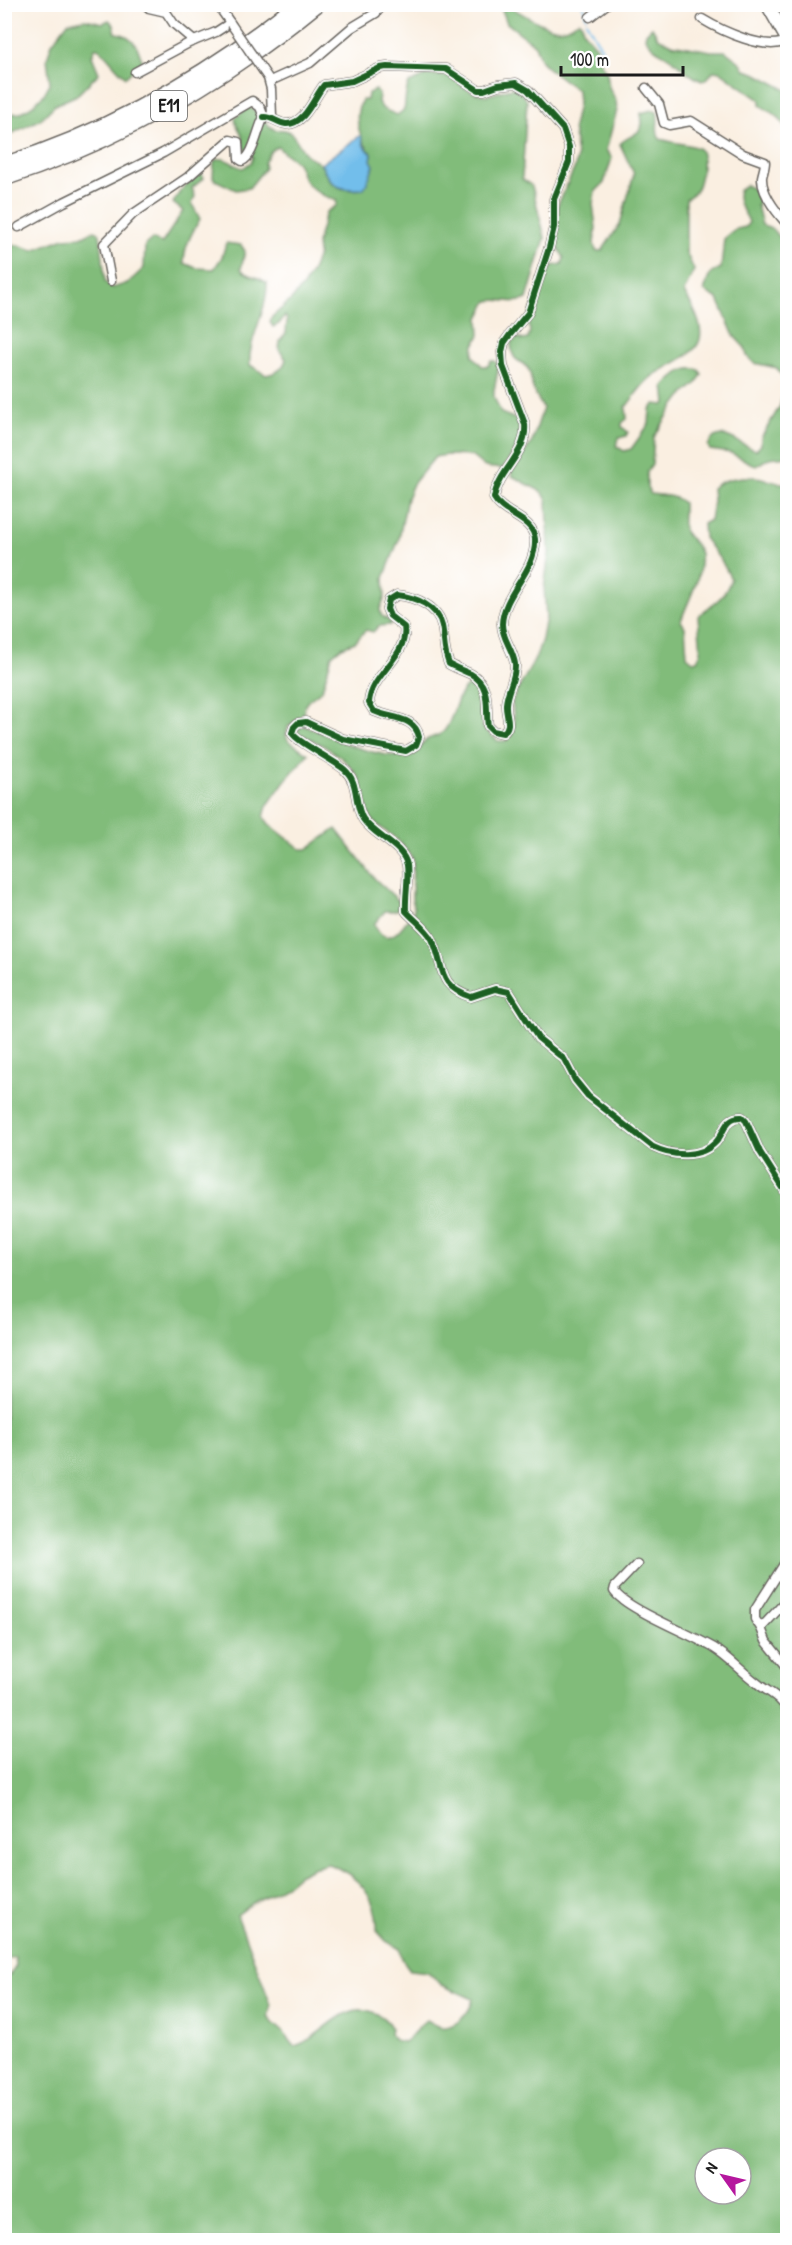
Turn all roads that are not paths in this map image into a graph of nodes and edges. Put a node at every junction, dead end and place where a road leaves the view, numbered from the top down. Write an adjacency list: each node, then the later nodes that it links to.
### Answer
1 (145, 4): 12 (street)
2 (217, 4): 10 (street)
3 (297, 4): 17 (highway, E11)
4 (317, 4): 18 (highway, E11)
5 (383, 4): 14 (street)
6 (607, 4): 8 (street)
7 (767, 4): 11 (main road)
8 (590, 17)
9 (702, 19): 11 (street)
10 (230, 24): 12 (street); 14 (street, bridge)
11 (787, 41)
12 (194, 42): 13 (street)
13 (135, 72)
14 (269, 79): 16 (street)
15 (646, 88): 19 (street)
16 (268, 117): 20 (street); 21 (street); 24 (street)
17 (4, 165)
18 (4, 178)
19 (788, 225)
20 (19, 227)
21 (111, 281)
22 (4, 1034): 23 (street)
23 (4, 1044)
24 (788, 1196)
25 (788, 1558): 28 (street)
26 (637, 1564): 30 (street)
27 (788, 1599): 28 (street)
28 (761, 1628): 29 (street)
29 (788, 1668)
30 (788, 1711)

